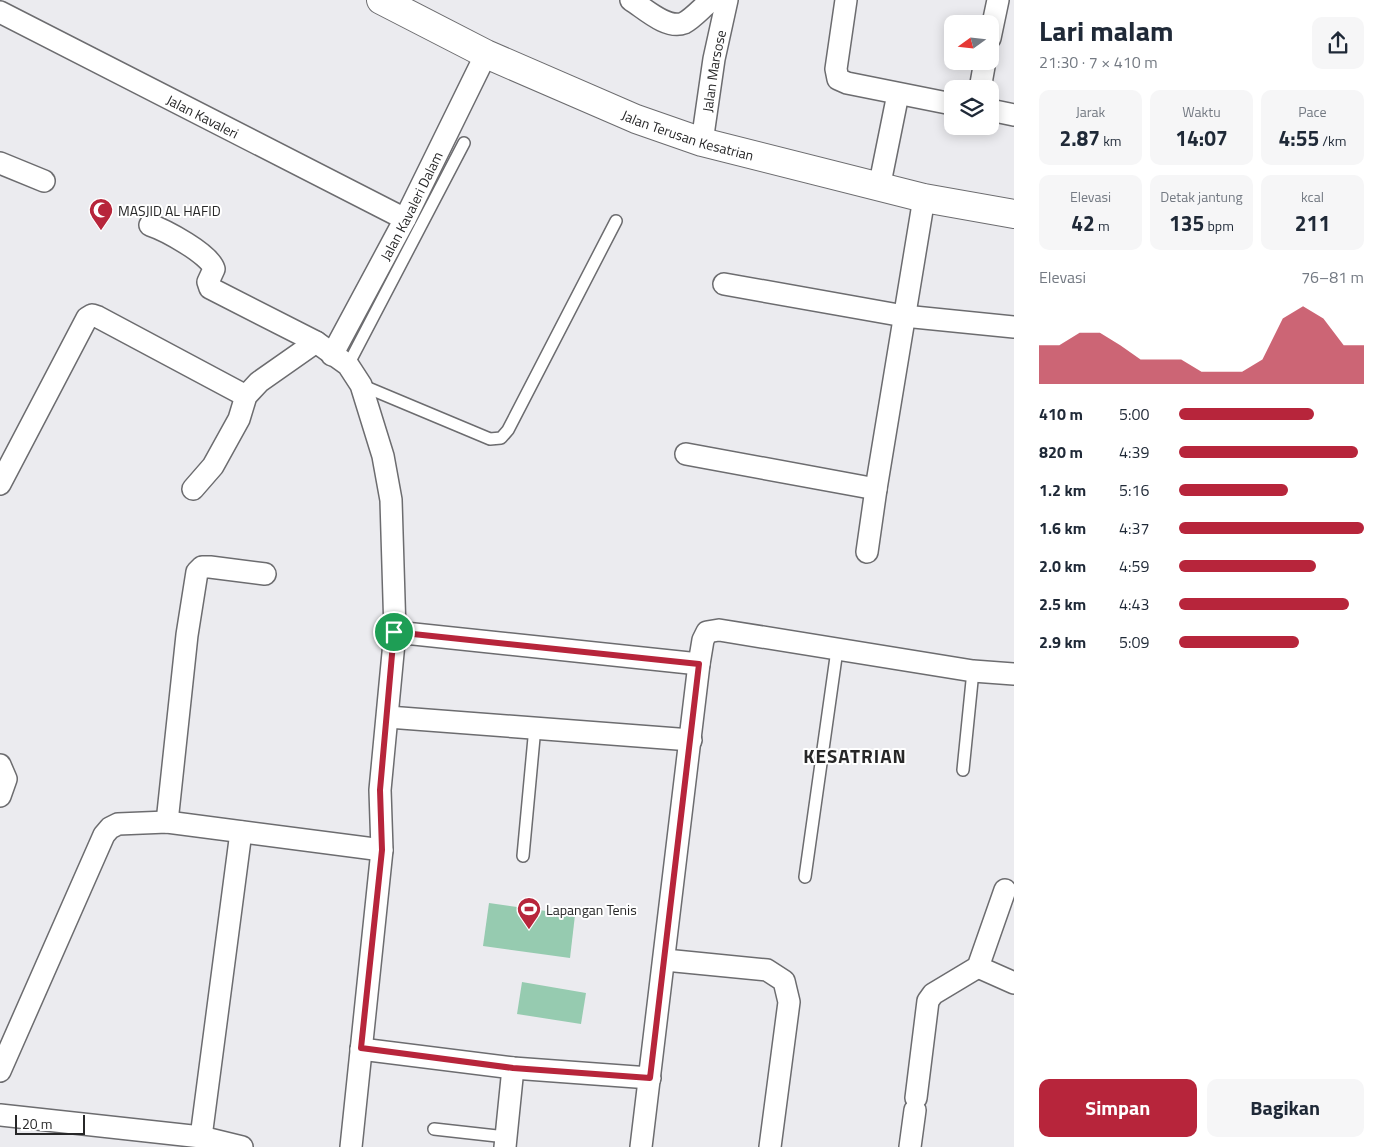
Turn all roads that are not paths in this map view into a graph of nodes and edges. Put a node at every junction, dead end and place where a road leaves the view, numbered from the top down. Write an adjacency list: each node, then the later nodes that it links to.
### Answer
1 (381, 0): 8 (street, Jalan Terusan Kesatrian)
2 (631, 0): 5 (street)
3 (846, 0): 9 (street)
4 (998, 0): 7 (street)
5 (714, 1): 13 (street, Jalan Marsose)
6 (0, 12): 20 (street, Jalan Kavaleri)
7 (995, 15)
8 (486, 54): 13 (street, Jalan Terusan Kesatrian); 20 (street, Jalan Kavaleri Dalam)
9 (898, 94): 10 (street); 17 (street)
10 (944, 103)
11 (999, 112): 12 (street)
12 (1014, 115)
13 (702, 142): 17 (street, Jalan Terusan Kesatrian)
14 (464, 143): 26 (lane)
15 (0, 163): 16 (street)
16 (44, 181)
17 (879, 188): 18 (street, Jalan Terusan Kesatrian)
18 (924, 198): 19 (street, Jalan Terusan Kesatrian); 24 (street)
19 (1014, 214)
20 (404, 219): 26 (street, Jalan Kavaleri Dalam)
21 (616, 220): 27 (lane)
22 (150, 225): 26 (street)
23 (724, 284): 24 (street)
24 (904, 316): 25 (street); 32 (street)
25 (1014, 328)
26 (332, 354): 27 (street); 28 (street)
27 (362, 385): 35 (street)
28 (246, 396): 30 (street); 31 (street)
29 (686, 454): 32 (street)
30 (0, 484)
31 (193, 489)
32 (876, 489): 33 (street)
33 (867, 552)
34 (265, 574): 46 (street)
35 (394, 632): 37 (street); 40 (street)
36 (837, 650): 37 (street); 38 (street); 50 (lane)
37 (699, 664): 42 (street)
38 (973, 672): 39 (street); 44 (lane)
39 (1014, 674)
40 (388, 717): 41 (street); 48 (street)
41 (535, 727): 42 (street); 49 (lane)
42 (691, 740): 52 (street)
43 (0, 765): 45 (street)
44 (962, 770)
45 (0, 796)
46 (167, 822): 47 (street); 57 (street)
47 (240, 832): 48 (street); 61 (street)
48 (382, 850): 55 (street)
49 (523, 856)
50 (805, 877)
51 (1005, 890): 53 (street)
52 (665, 960): 58 (street); 66 (street)
53 (978, 966): 54 (street); 67 (street)
54 (1014, 983)
55 (361, 1048): 56 (street); 64 (street)
56 (513, 1068): 58 (street); 62 (street)
57 (0, 1070)
58 (650, 1078): 65 (street)
59 (0, 1115): 61 (street)
60 (434, 1129): 62 (lane)
61 (201, 1137): 63 (street)
62 (506, 1142)
63 (242, 1147)
64 (351, 1147)
65 (641, 1147)
66 (770, 1147)
67 (910, 1147)

